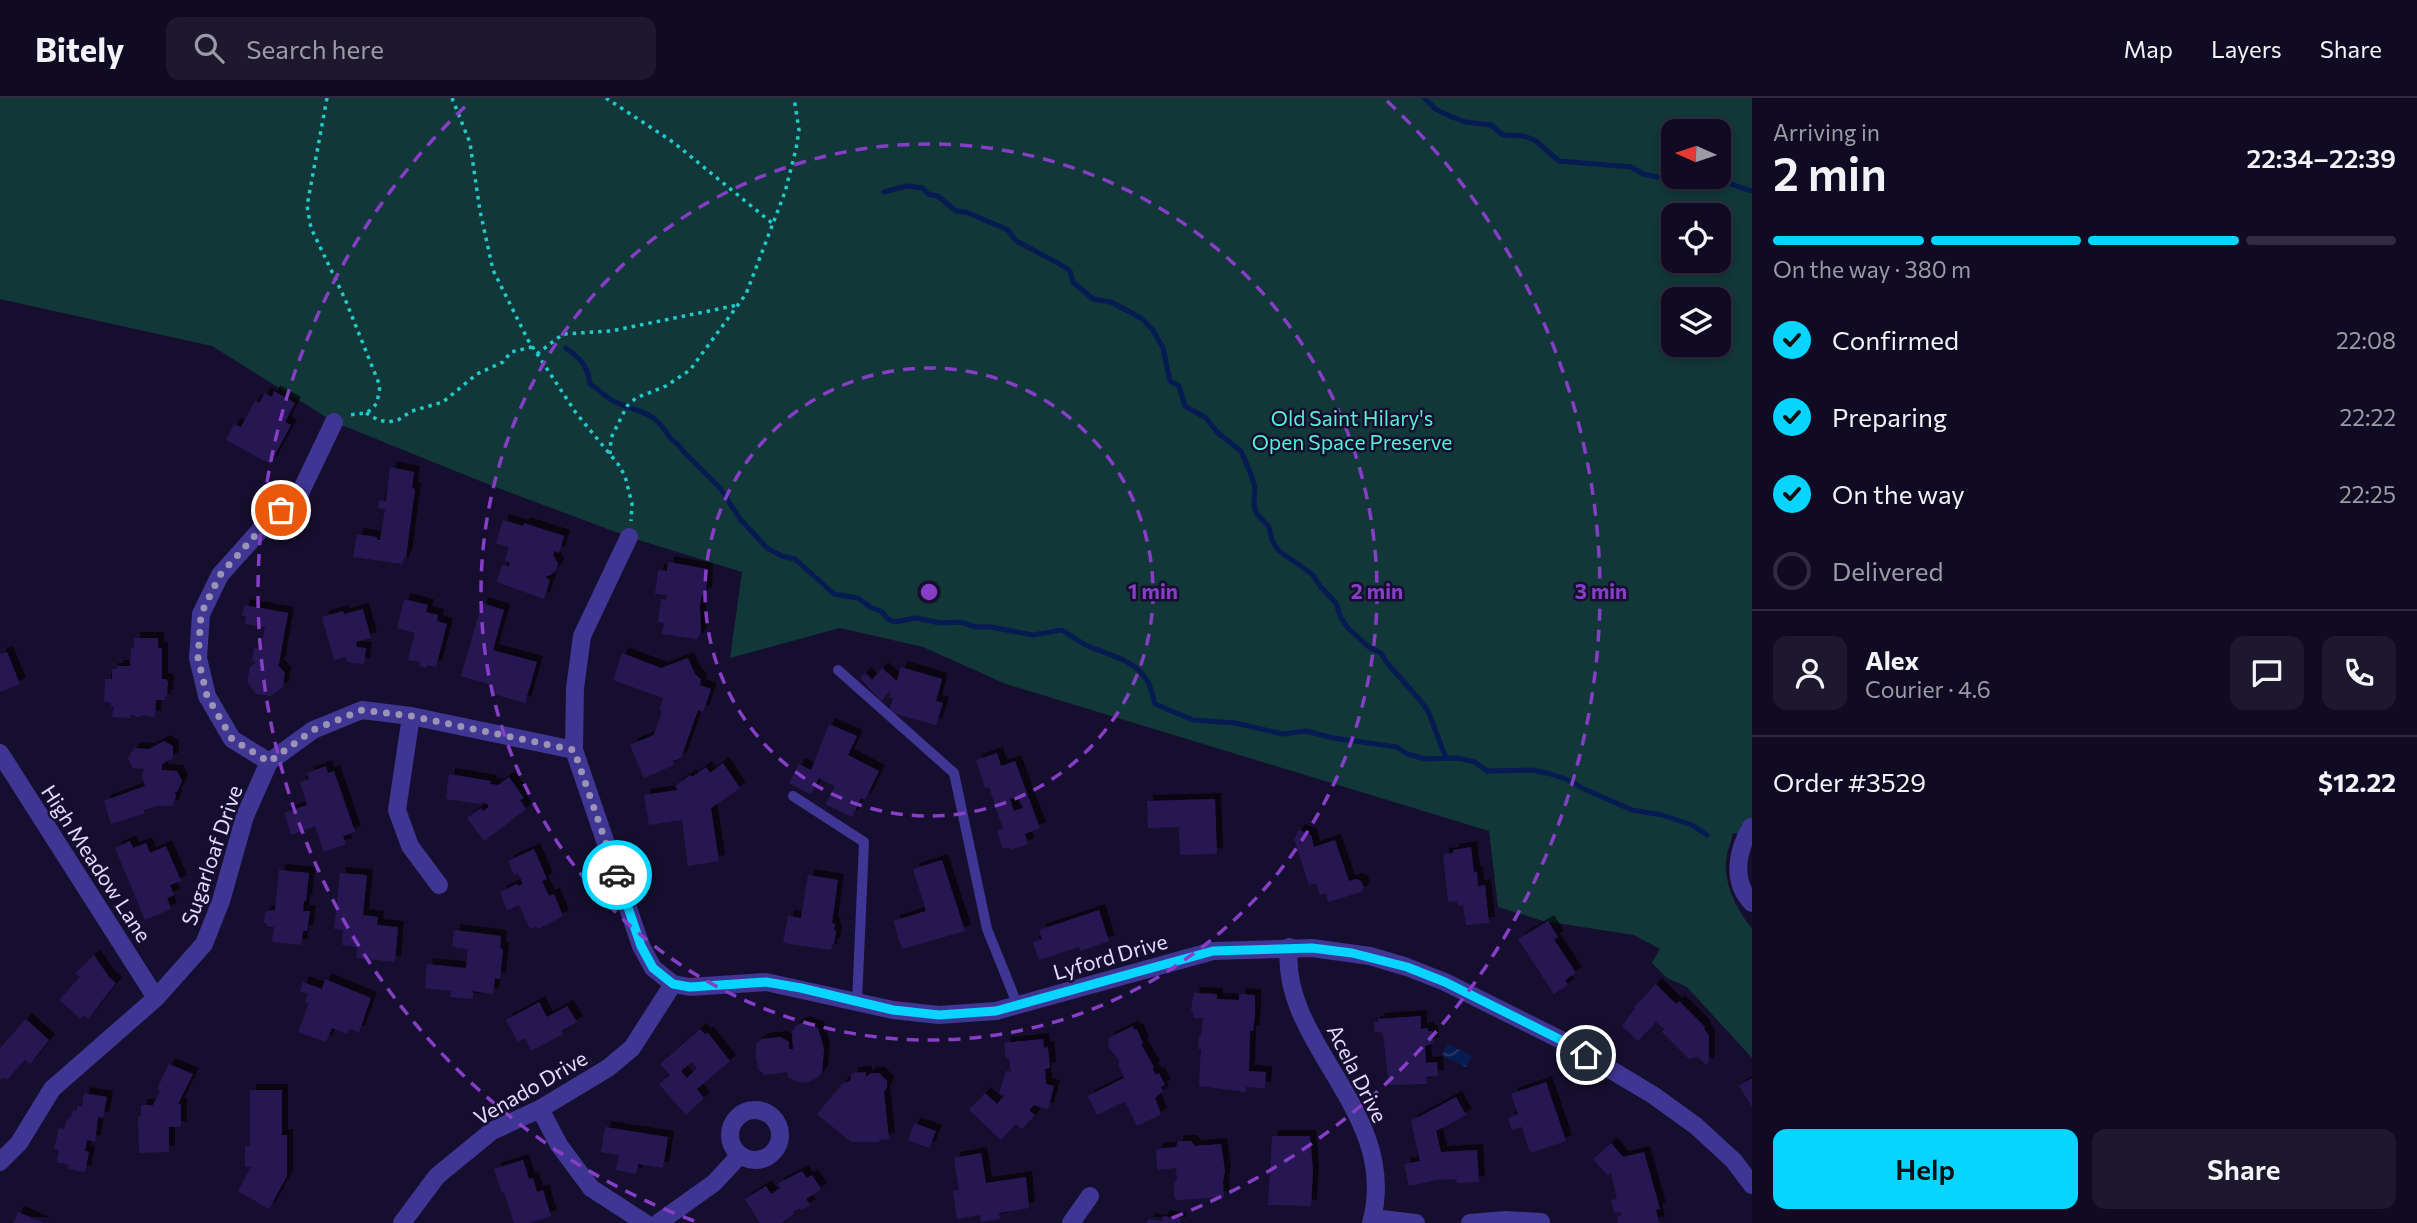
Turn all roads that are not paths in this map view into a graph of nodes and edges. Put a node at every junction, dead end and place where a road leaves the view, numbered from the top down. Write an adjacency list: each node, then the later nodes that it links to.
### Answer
1 (334, 422): 7 (street)
2 (629, 537): 5 (street)
3 (838, 670): 16 (lane)
4 (411, 716): 5 (street); 7 (street); 10 (street)
5 (574, 750): 13 (street)
6 (0, 753): 14 (street, High Meadow Lane)
7 (269, 762): 14 (street, Sugarloaf Drive)
8 (793, 796): 15 (lane)
9 (1751, 827): 11 (street)
10 (439, 885)
11 (1752, 903)
12 (1289, 947): 16 (street, Lyford Drive); 20 (street, Lyford Drive); 22 (street, Acela Drive)
13 (673, 984): 15 (street, Lyford Drive); 17 (street, Venado Drive)
14 (156, 998): 19 (street, Sugarloaf Drive)
15 (857, 1002): 16 (street, Lyford Drive)
16 (1018, 1006)
17 (540, 1109): 23 (street, Venado Drive); 24 (street)
18 (740, 1155): 25 (street)
19 (0, 1162)
20 (1752, 1185)
21 (1090, 1196): 26 (street)
22 (1372, 1220): 27 (street)
23 (402, 1223)
24 (645, 1223)
25 (658, 1223)
26 (1071, 1223)
27 (1416, 1223)
28 (1469, 1223): 29 (street)
29 (1541, 1223)

